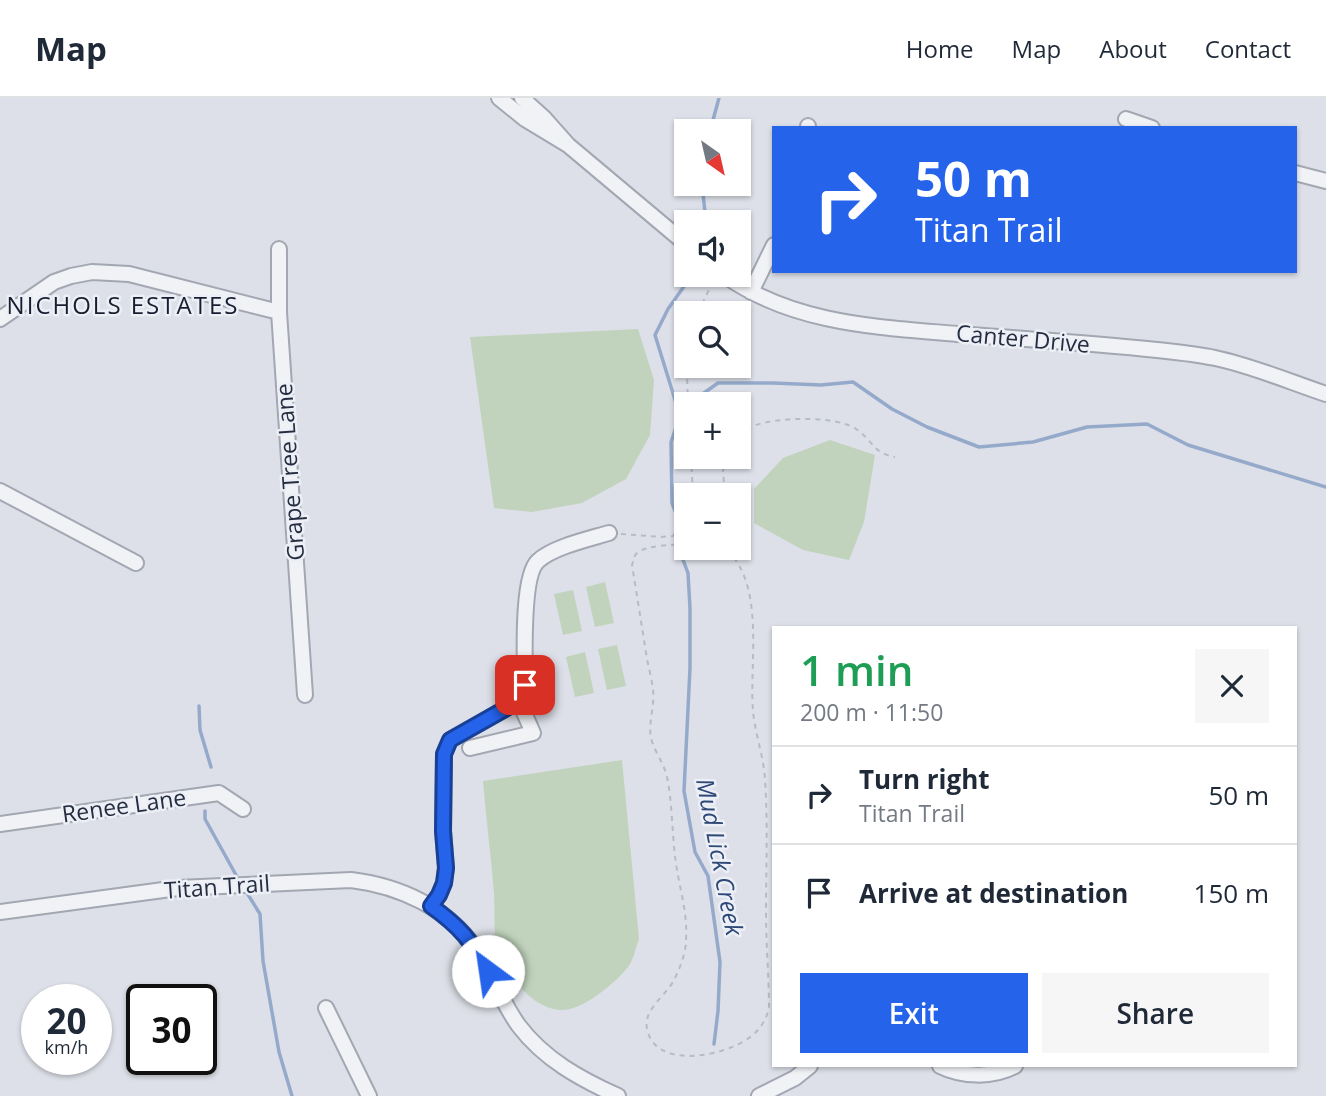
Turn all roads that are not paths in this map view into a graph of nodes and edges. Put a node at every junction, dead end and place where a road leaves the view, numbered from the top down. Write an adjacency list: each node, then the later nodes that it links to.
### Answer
1 (499, 98): 5 (street)
2 (522, 98): 5 (street)
3 (1126, 119): 4 (street)
4 (1147, 126)
5 (568, 145): 8 (street)
6 (1297, 174): 7 (street)
7 (1326, 181)
8 (674, 234)
9 (279, 249): 13 (street, Grape Tree Lane)
10 (772, 249): 12 (street)
11 (738, 287): 12 (street, Canter Drive)
12 (751, 292): 15 (street, Canter Drive)
13 (279, 312): 14 (street); 19 (street, Grape Tree Lane)
14 (0, 319)
15 (1326, 394)
16 (0, 491): 18 (street)
17 (609, 533): 20 (street)
18 (136, 563)
19 (304, 695)
20 (519, 701): 21 (street); 24 (street)
21 (470, 748)
22 (243, 810): 23 (street, Renee Lane)
23 (0, 824)
24 (431, 906): 25 (street, Titan Trail); 31 (street, Titan Trail)
25 (0, 912)
26 (326, 1008): 30 (street)
27 (809, 1067): 32 (street)
28 (943, 1067): 29 (street)
29 (1012, 1067)
30 (369, 1096)
31 (618, 1096)
32 (759, 1096)

